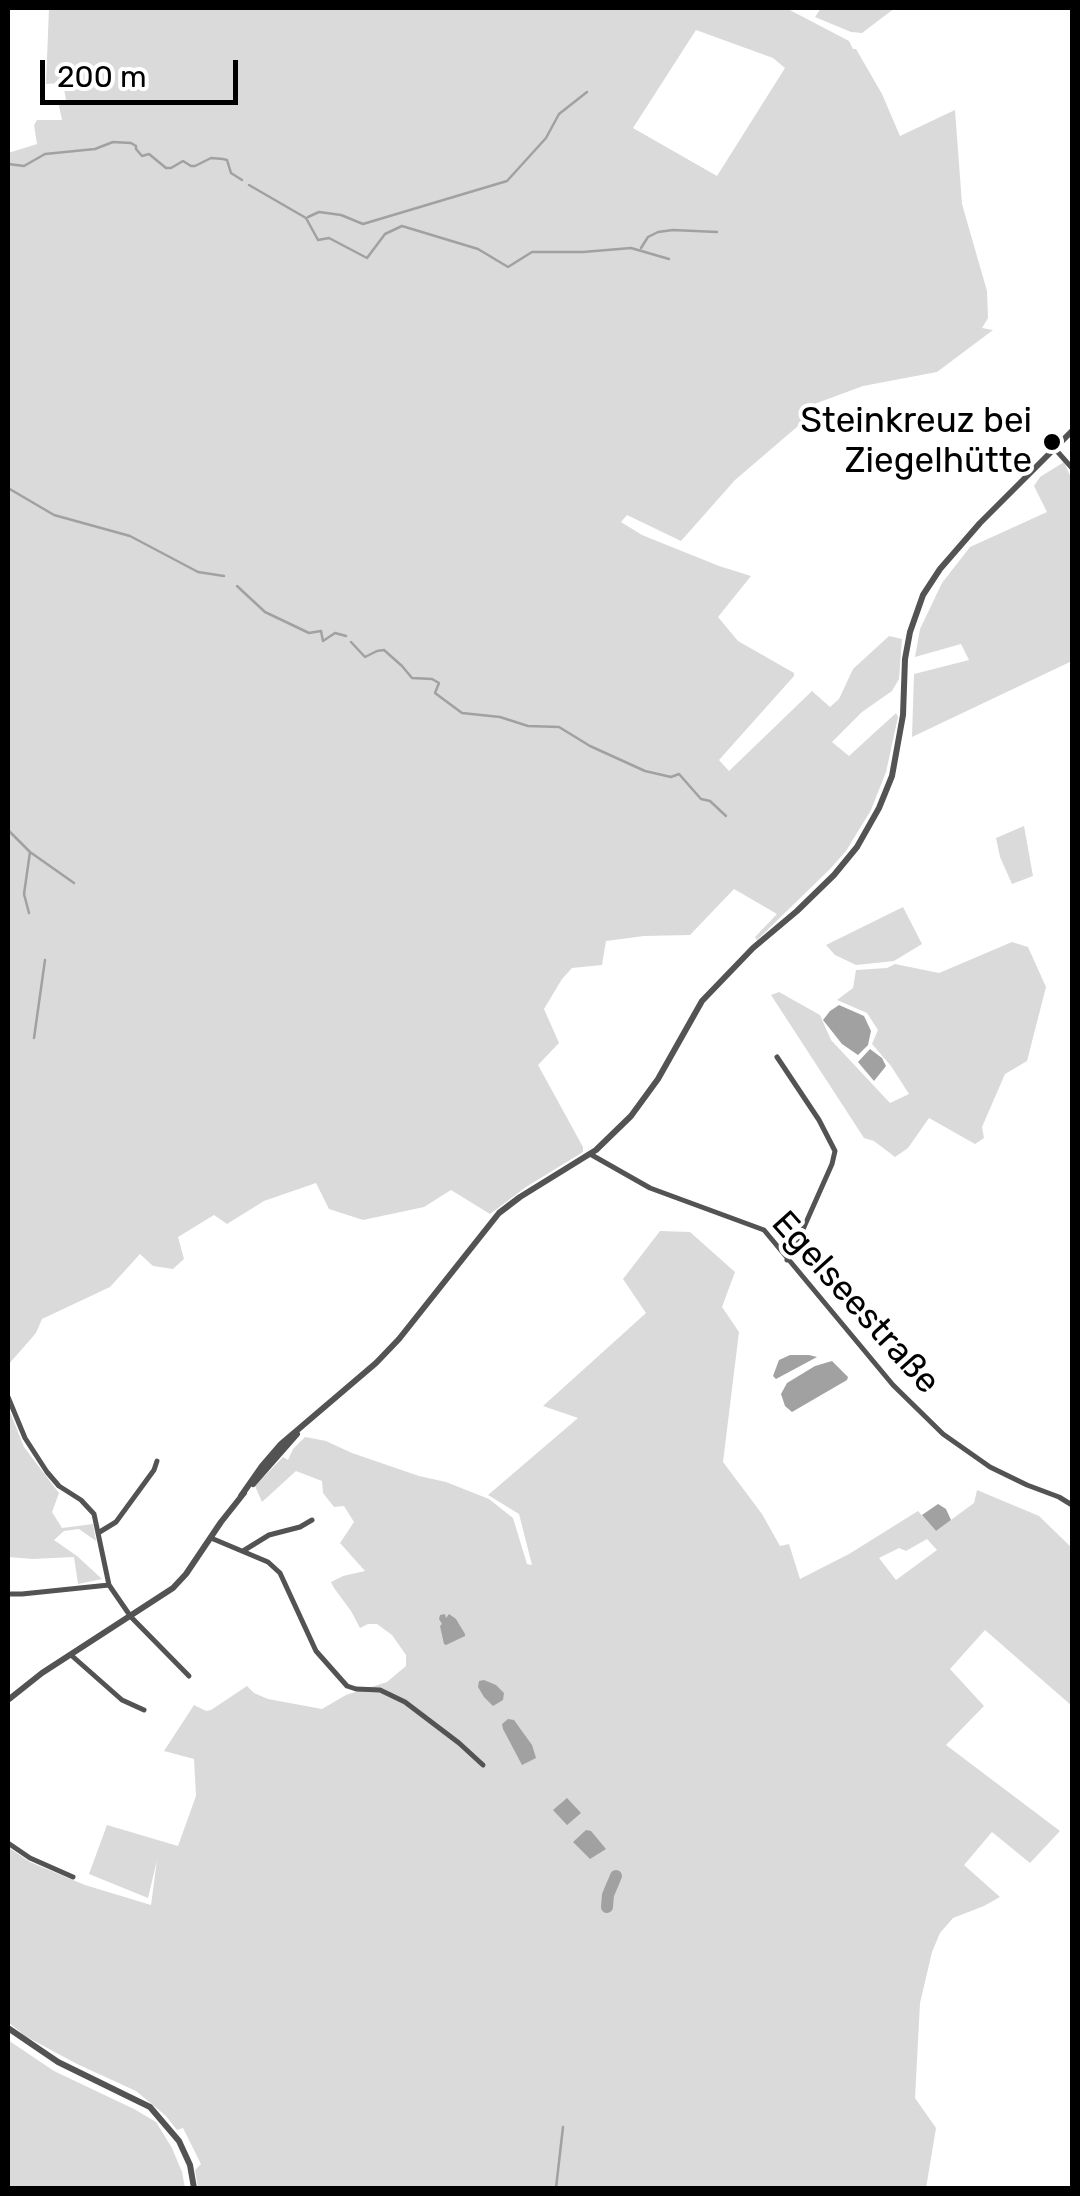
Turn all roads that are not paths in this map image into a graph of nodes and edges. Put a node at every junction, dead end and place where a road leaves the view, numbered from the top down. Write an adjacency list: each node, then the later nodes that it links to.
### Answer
1 (1072, 431): 2 (street)
2 (1056, 450): 3 (street); 5 (street)
3 (1072, 468)
4 (777, 1057): 6 (street)
5 (590, 1154): 6 (street, Egelseestraße); 8 (street)
6 (787, 1260): 11 (street, Egelseestraße)
7 (8, 1397): 13 (street)
8 (304, 1424): 10 (street); 10 (street)
9 (157, 1462): 13 (street)
10 (241, 1496): 14 (street)
11 (1072, 1505)
12 (312, 1520): 15 (street)
13 (98, 1534): 16 (street)
14 (211, 1538): 15 (street); 18 (street)
15 (243, 1551): 23 (street)
16 (109, 1585): 17 (street); 18 (street)
17 (8, 1594)
18 (131, 1617): 19 (street); 20 (street)
19 (71, 1655): 21 (street); 22 (street)
20 (189, 1676)
21 (8, 1700)
22 (144, 1710)
23 (483, 1765)
24 (8, 1843): 25 (street)
25 (73, 1877)
26 (8, 2028): 27 (street)
27 (194, 2188)

